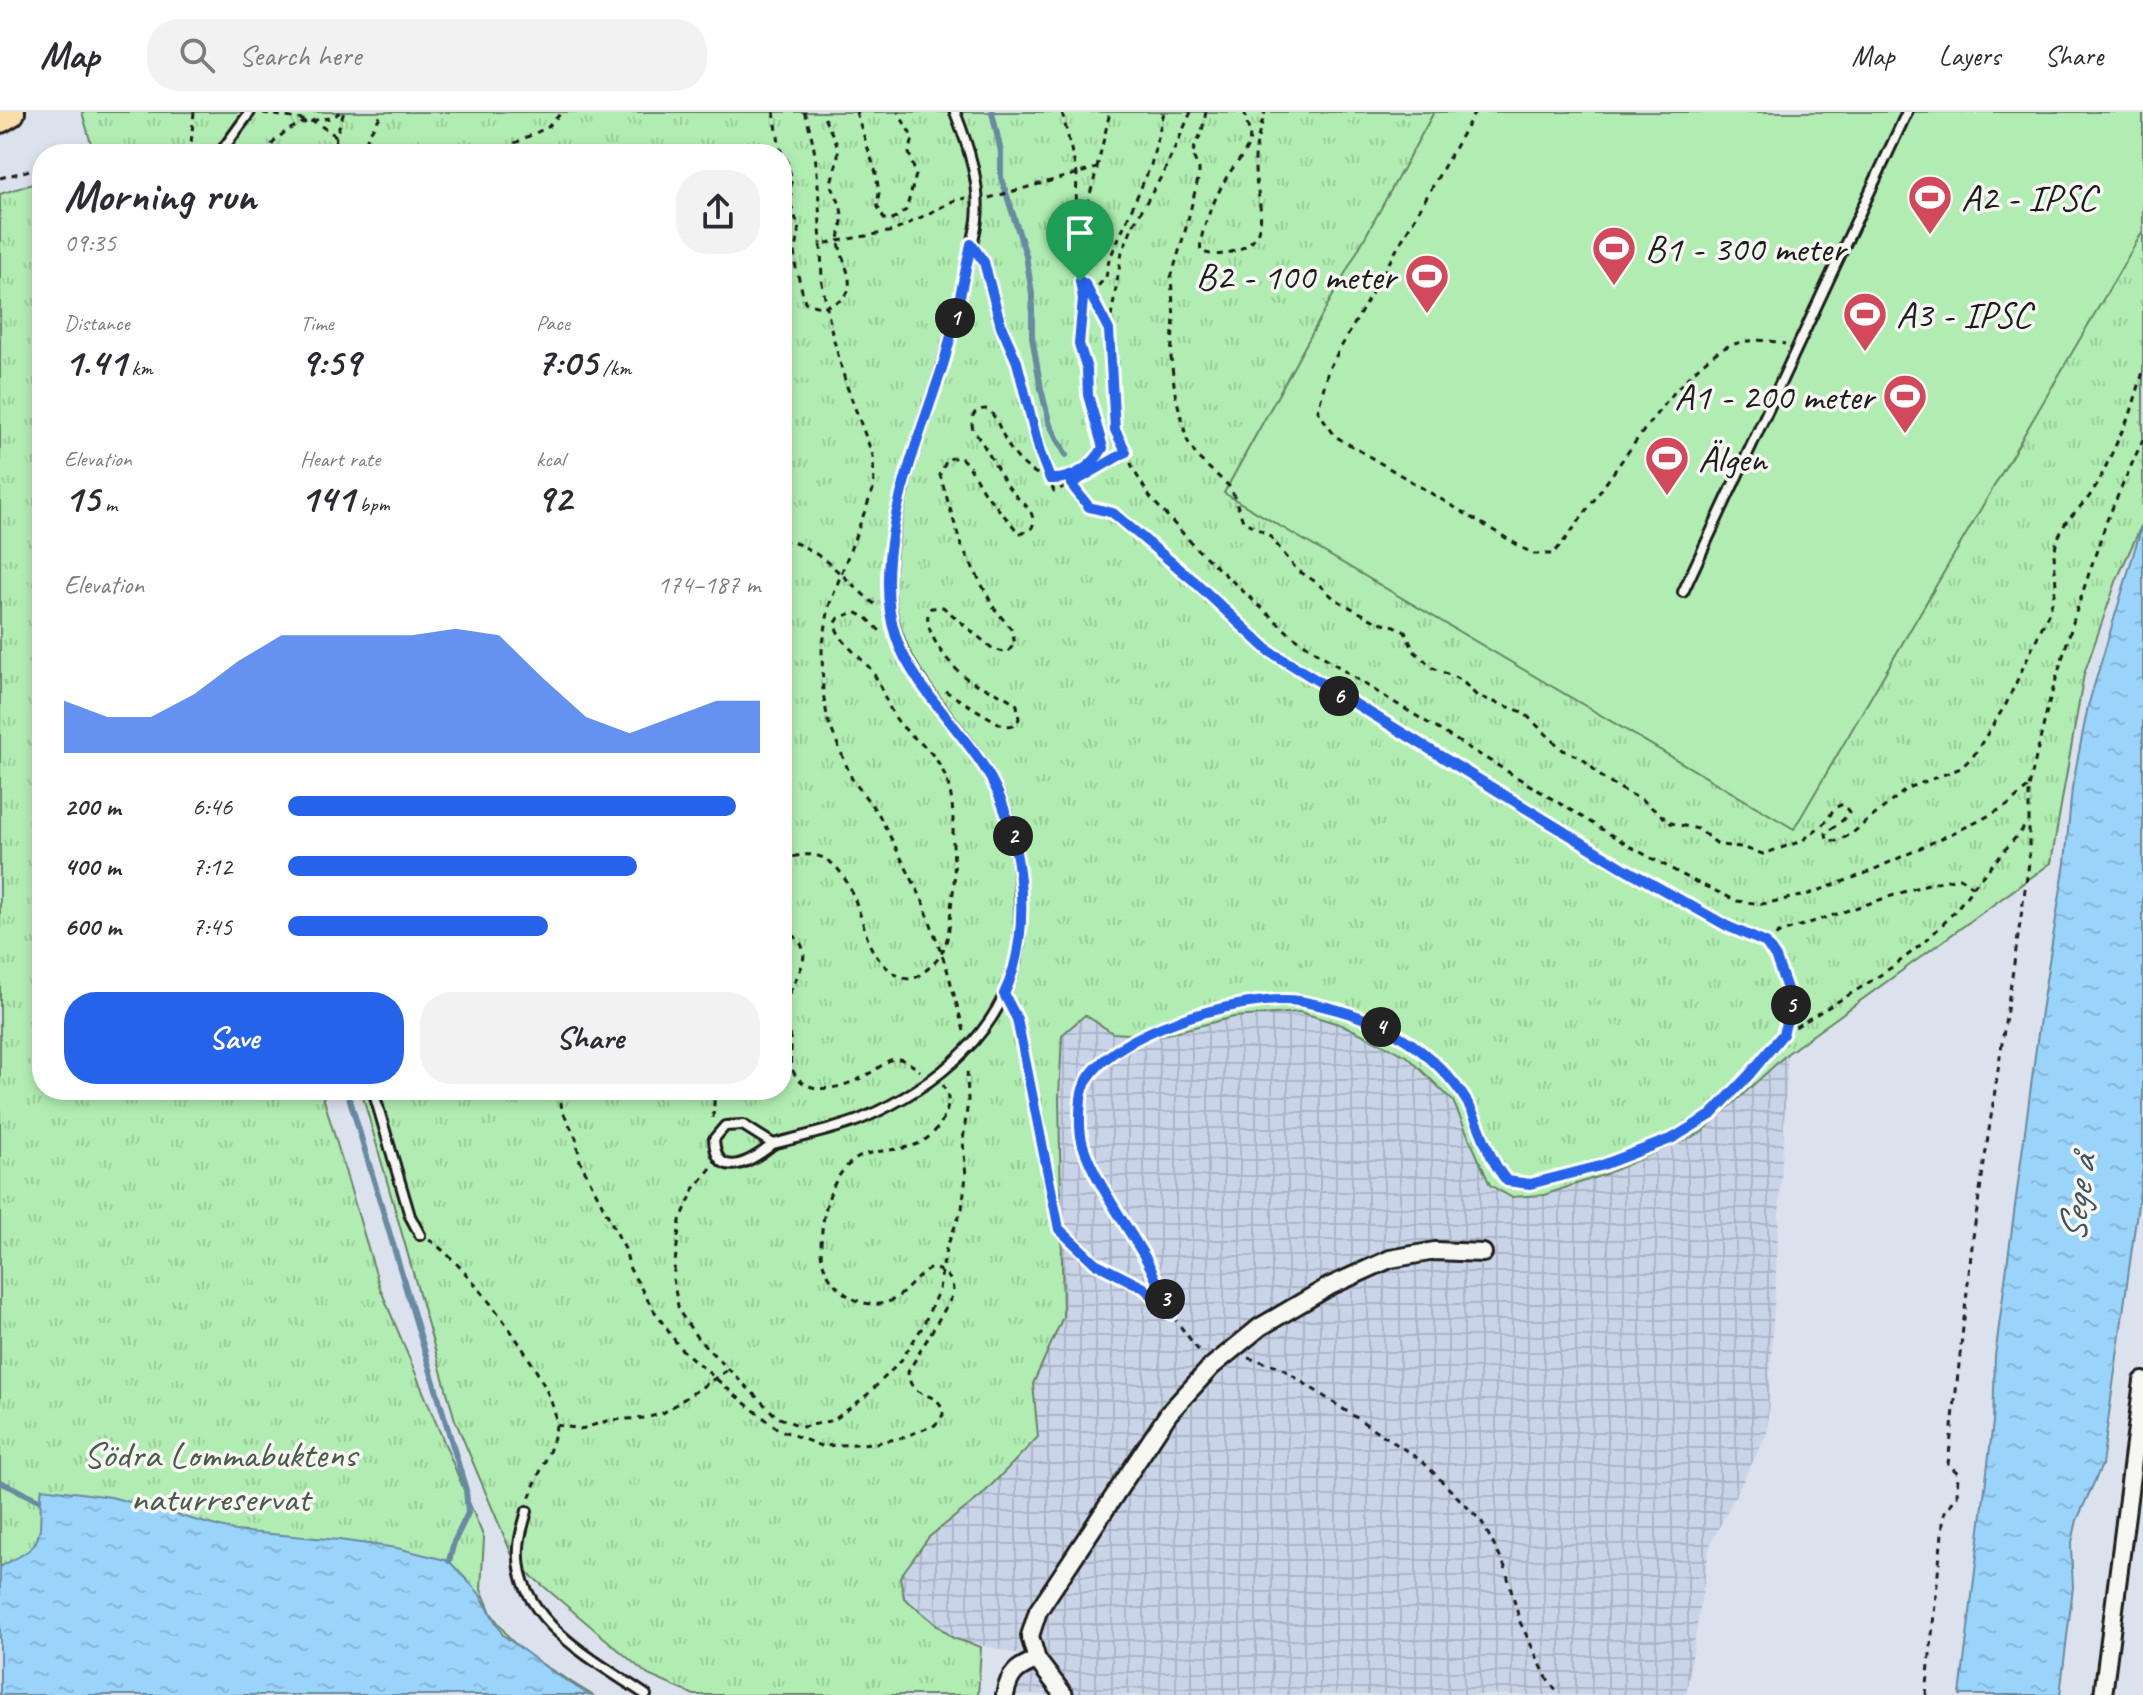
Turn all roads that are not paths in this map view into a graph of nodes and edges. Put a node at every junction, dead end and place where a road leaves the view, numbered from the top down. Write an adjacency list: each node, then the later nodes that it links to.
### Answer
1 (10, 112): 5 (highway)
2 (253, 112): 6 (lane)
3 (955, 112): 7 (lane)
4 (1907, 112): 9 (lane)
5 (0, 118)
6 (227, 144)
7 (971, 244): 8 (lane); 11 (lane)
8 (1001, 326)
9 (1683, 592)
10 (376, 1100): 12 (lane)
11 (773, 1144): 11 (lane)
12 (420, 1235)
13 (1483, 1253): 16 (street)
14 (2143, 1381): 20 (street)
15 (527, 1511): 17 (lane)
16 (1037, 1660): 18 (street); 19 (street)
17 (646, 1695)
18 (1005, 1695)
19 (1064, 1695)
20 (2103, 1695)

